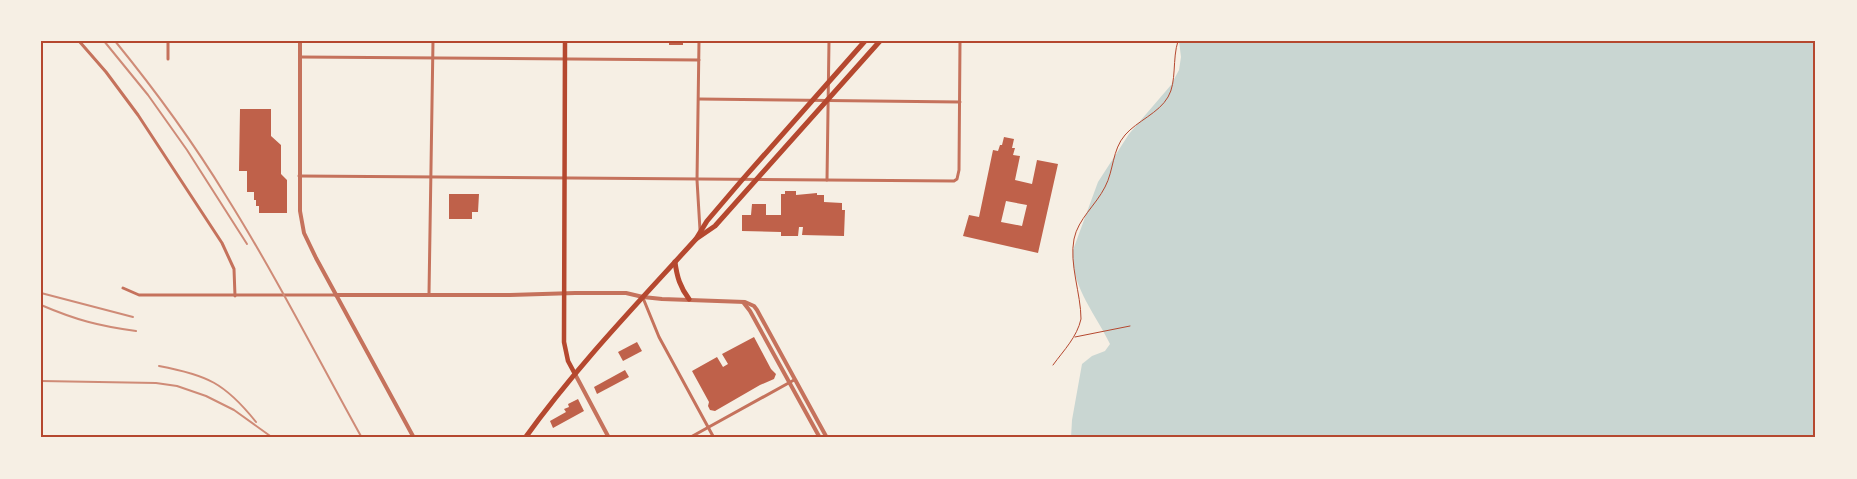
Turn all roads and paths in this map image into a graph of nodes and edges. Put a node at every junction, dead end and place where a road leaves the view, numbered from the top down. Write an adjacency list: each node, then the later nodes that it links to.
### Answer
1 (78, 41): 35 (street)
2 (168, 41): 14 (street)
3 (300, 41): 12 (street)
4 (433, 41): 13 (street)
5 (565, 41): 15 (main road)
6 (699, 41): 16 (street)
7 (829, 41): 17 (street)
8 (865, 41): 17 (highway)
9 (880, 41): 20 (highway)
10 (960, 41): 21 (street)
11 (1178, 41): 40 (path)
12 (300, 57): 13 (street); 22 (street)
13 (433, 58): 15 (street); 23 (street)
14 (168, 60)
15 (565, 60): 16 (street); 24 (main road)
16 (699, 60): 18 (street)
17 (828, 82): 19 (highway); 20 (street)
18 (699, 99): 19 (street); 25 (street)
19 (813, 100): 20 (street); 26 (highway)
20 (828, 100): 21 (street); 27 (highway); 28 (street)
21 (960, 102): 28 (street)
22 (300, 176): 23 (street); 34 (street)
23 (432, 178): 24 (street); 32 (street)
24 (564, 179): 25 (street); 33 (main road)
25 (698, 180): 26 (street); 29 (street)
26 (742, 180): 27 (street); 29 (highway)
27 (757, 180): 28 (street); 29 (highway)
28 (827, 180)
29 (701, 233): 30 (highway)
30 (675, 262): 36 (highway); 37 (highway)
31 (123, 288): 35 (street)
32 (429, 294): 33 (street); 34 (street)
33 (564, 294): 36 (street); 42 (main road)
34 (336, 295): 35 (street); 46 (street)
35 (235, 296)
36 (643, 297): 37 (street); 42 (highway); 45 (street)
37 (689, 299): 38 (street)
38 (741, 301): 43 (street); 44 (street)
39 (1130, 326): 40 (path)
40 (1074, 338): 41 (path)
41 (1053, 365)
42 (575, 374): 47 (highway); 48 (street)
43 (794, 380): 44 (street); 52 (street)
44 (790, 382): 45 (street); 51 (street)
45 (708, 428): 49 (street); 50 (street)
46 (414, 438)
47 (525, 438)
48 (609, 438)
49 (689, 438)
50 (714, 438)
51 (820, 438)
52 (827, 438)

